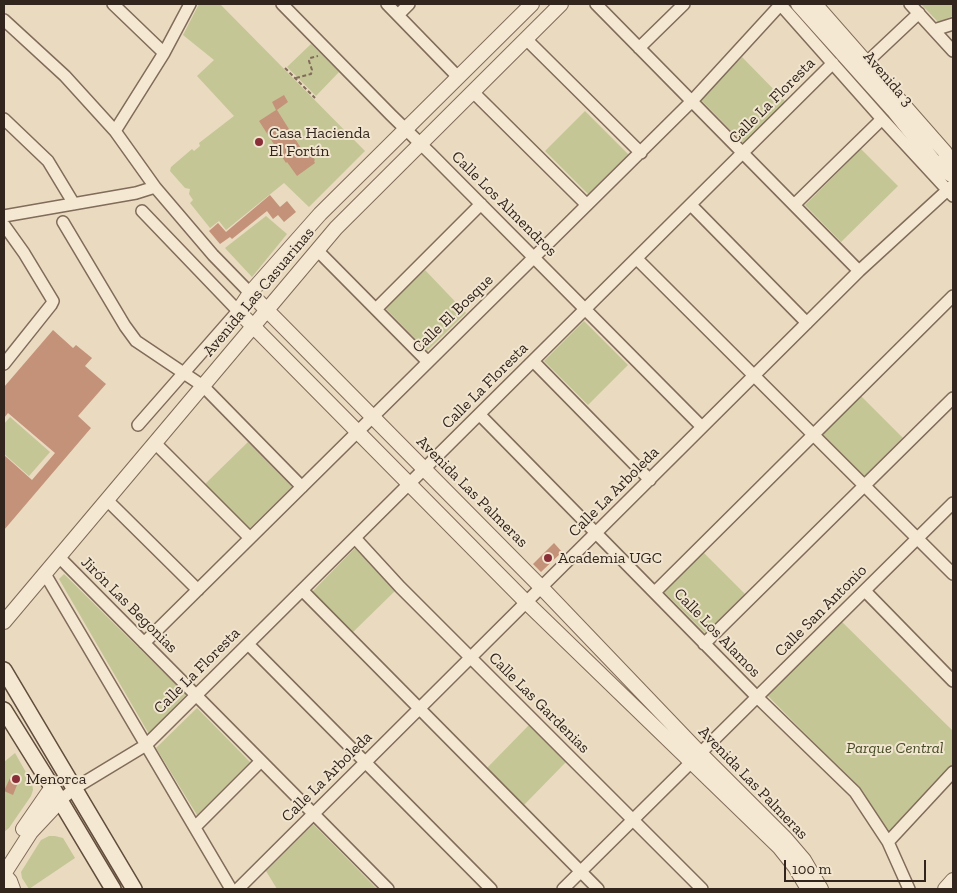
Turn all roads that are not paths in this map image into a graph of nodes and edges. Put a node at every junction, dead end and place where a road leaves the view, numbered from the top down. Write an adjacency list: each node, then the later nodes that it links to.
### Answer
1 (113, 4): 22 (street)
2 (190, 4): 22 (street)
3 (282, 4): 30 (street, Calle Los Almendros)
4 (387, 4): 15 (street)
5 (409, 4): 15 (street)
6 (532, 4): 25 (street, Avenida Las Casuarinas)
7 (561, 4): 19 (street, Avenida Las Casuarinas)
8 (596, 4): 20 (street)
9 (684, 4): 20 (street)
10 (781, 4): 24 (street); 27 (street, Calle El Bosque)
11 (798, 4): 37 (street, Avenida 3)
12 (815, 4): 23 (street, Avenida 3)
13 (910, 4): 14 (street)
14 (919, 13): 18 (street); 23 (street)
15 (398, 15): 25 (street)
16 (4, 20): 31 (street, Avenida Las Palmeras)
17 (953, 24): 18 (street)
18 (934, 30): 21 (street)
19 (526, 39): 26 (street, Avenida Las Casuarinas); 34 (street)
20 (639, 48): 27 (street)
21 (953, 51)
22 (164, 53): 31 (street)
23 (866, 62): 33 (street, Avenida 3)
24 (833, 63): 29 (street); 35 (street, Calle La Floresta)
25 (458, 77): 30 (street, Avenida Las Casuarinas)
26 (473, 92): 32 (street, Avenida Las Casuarinas); 43 (street)
27 (692, 101): 34 (street, Calle El Bosque); 35 (street)
28 (4, 119): 40 (street)
29 (882, 119): 39 (street); 42 (street)
30 (405, 129): 32 (street, Calle Los Almendros); 53 (street, Avenida Las Casuarinas)
31 (115, 131): 38 (street, Avenida Las Palmeras)
32 (420, 144): 41 (street, Calle Los Almendros); 49 (street, Avenida Las Casuarinas)
33 (949, 151): 36 (street, Avenida 3)
34 (641, 153): 43 (street, Calle El Bosque)
35 (744, 153): 42 (street); 44 (street, Calle La Floresta)
36 (953, 168)
37 (953, 176)
38 (156, 187): 40 (street); 53 (street, Avenida Las Palmeras)
39 (951, 190): 52 (street, Calle La Arboleda)
40 (74, 204): 46 (street)
41 (481, 204): 50 (street, Calle Los Almendros); 55 (street)
42 (794, 204): 52 (street)
43 (587, 205): 50 (street, Calle El Bosque)
44 (691, 205): 51 (street, Calle La Floresta); 59 (street)
45 (142, 210): 58 (street, Avenida Las Palmeras)
46 (4, 216)
47 (63, 222): 64 (street)
48 (4, 225): 61 (street)
49 (317, 250): 55 (street); 56 (street, Avenida Las Casuarinas)
50 (534, 258): 57 (street, Calle Los Almendros); 62 (street, Calle El Bosque)
51 (637, 259): 57 (street, Calle La Floresta); 65 (street)
52 (859, 271): 59 (street, Calle La Arboleda)
53 (250, 293): 56 (street, Avenida Las Palmeras); 58 (street, Avenida Las Casuarinas)
54 (953, 296): 73 (street)
55 (376, 309): 62 (street)
56 (267, 310): 60 (street, Avenida Las Casuarinas); 69 (street, Avenida Las Palmeras)
57 (586, 310): 63 (street, Calle La Floresta); 71 (street, Calle Los Almendros)
58 (238, 311): 60 (street, Avenida Las Palmeras); 64 (street, Avenida Las Casuarinas)
59 (807, 323): 65 (street, Calle La Arboleda)
60 (253, 326): 66 (street, Avenida Las Casuarinas); 72 (street, Avenida Las Palmeras)
61 (4, 362)
62 (427, 362): 69 (street, Calle El Bosque)
63 (533, 362): 68 (street, Calle La Floresta); 76 (street)
64 (182, 373): 66 (street); 70 (street, Avenida Las Casuarinas)
65 (754, 376): 71 (street, Calle La Arboleda); 73 (street)
66 (203, 386): 74 (street, Avenida Las Casuarinas); 79 (street)
67 (953, 398): 78 (street)
68 (480, 414): 75 (street, Calle La Floresta); 82 (street, Calle Los Alamos)
69 (373, 417): 72 (street, Calle El Bosque); 75 (street, Avenida Las Palmeras)
70 (138, 425)
71 (702, 428): 76 (street, Calle La Arboleda)
72 (358, 432): 77 (street, Avenida Las Palmeras); 79 (street, Calle El Bosque)
73 (813, 434): 78 (street); 93 (street)
74 (155, 443): 80 (street, Avenida Las Casuarinas); 83 (street)
75 (424, 469): 77 (street, Calle La Floresta); 89 (street, Avenida Las Palmeras)
76 (650, 480): 82 (street, Calle La Arboleda)
77 (410, 484): 84 (street, Calle La Floresta); 94 (street, Avenida Las Palmeras)
78 (865, 486): 85 (street); 98 (street)
79 (302, 487): 83 (street, Calle El Bosque)
80 (107, 500): 86 (street, Avenida Las Casuarinas); 90 (street)
81 (953, 503): 85 (street, Calle San Antonio)
82 (596, 533): 89 (street, Calle La Arboleda); 93 (street, Calle Los Alamos)
83 (250, 538): 90 (street, Calle El Bosque)
84 (355, 538): 91 (street, Calle La Floresta); 99 (street, Calle Las Gardenias)
85 (918, 538): 88 (street); 92 (street, Calle San Antonio)
86 (59, 557): 87 (street, Avenida Las Casuarinas); 96 (street, Jirón Las Begonias)
87 (45, 574): 95 (street, Avenida Las Casuarinas); 106 (street)
88 (953, 574)
89 (541, 587): 94 (street, Calle La Arboleda); 107 (street, Avenida Las Palmeras)
90 (198, 590): 96 (street, Calle El Bosque)
91 (302, 590): 97 (street, Calle La Floresta); 104 (street)
92 (865, 591): 101 (street); 103 (street, Calle San Antonio)
93 (654, 592): 98 (street, Calle Los Alamos)
94 (526, 602): 99 (street, Calle La Arboleda); 107 (street, Avenida Las Palmeras)
95 (4, 622)
96 (144, 643): 102 (street, Jirón Las Begonias)
97 (248, 644): 102 (street, Calle La Floresta); 109 (street)
98 (704, 644): 103 (street, Calle Los Alamos)
99 (471, 657): 104 (street, Calle La Arboleda); 115 (street, Calle Las Gardenias)
100 (4, 670): 112 (main road)
101 (953, 681)
102 (196, 695): 106 (street, Calle La Floresta); 108 (street, Jirón Las Begonias)
103 (757, 697): 107 (street, Calle San Antonio); 117 (street, Calle Los Alamos)
104 (419, 709): 109 (street, Calle La Arboleda); 119 (street)
105 (4, 710): 111 (main road)
106 (146, 745): 112 (street, Calle La Floresta); 116 (street)
107 (696, 758): 115 (street, Calle San Antonio); 132 (street, Avenida Las Palmeras); 133 (street, Avenida Las Palmeras)
108 (261, 761): 114 (street, Jirón Las Begonias); 116 (street)
109 (365, 762): 114 (street, Calle La Arboleda); 128 (street)
110 (953, 772): 117 (street)
111 (52, 787): 113 (main road); 118 (street)
112 (75, 788): 113 (street, Calle La Floresta); 124 (main road)
113 (60, 800): 120 (street); 123 (main road)
114 (313, 814): 126 (street, Calle La Arboleda); 127 (street, Jirón Las Begonias)
115 (633, 820): 119 (street, Calle San Antonio); 131 (street, Calle Las Gardenias)
116 (195, 828): 125 (street)
117 (888, 842): 134 (street, Calle Los Alamos)
118 (4, 859)
119 (580, 872): 129 (street, Calle San Antonio); 130 (street)
120 (4, 874): 122 (street)
121 (953, 880): 135 (street)
122 (14, 889)
123 (113, 889)
124 (134, 889)
125 (231, 889)
126 (238, 889)
127 (388, 889)
128 (491, 889)
129 (563, 889)
130 (598, 889)
131 (702, 889)
132 (808, 889)
133 (820, 889)
134 (909, 889)
135 (945, 889)

